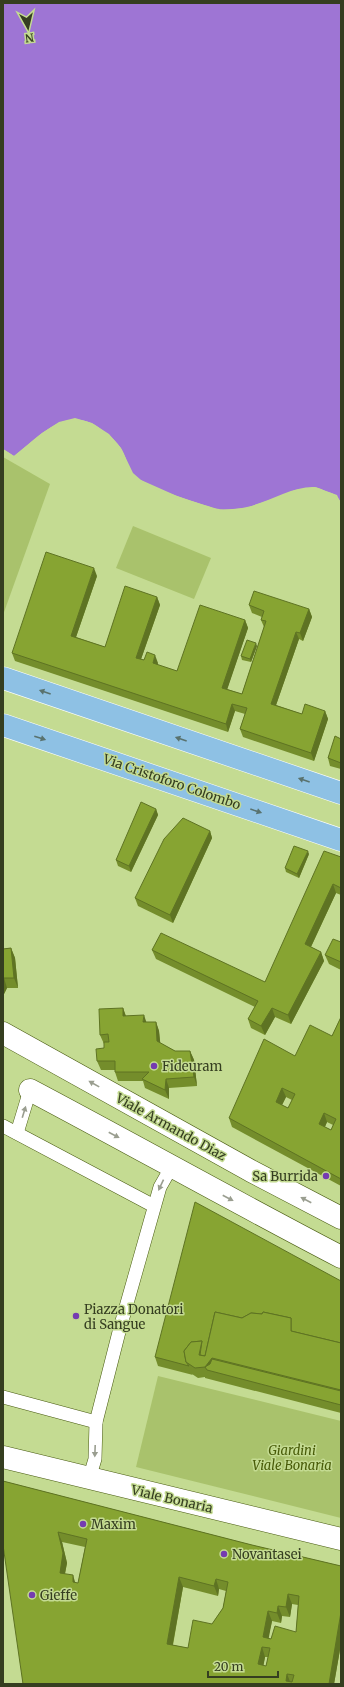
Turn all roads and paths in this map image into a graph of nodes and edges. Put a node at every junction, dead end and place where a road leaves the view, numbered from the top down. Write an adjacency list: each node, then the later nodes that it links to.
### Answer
1 (3, 678): 3 (main road, one-way to 1)
2 (3, 725): 4 (main road, Via Cristoforo Colombo, one-way to 4)
3 (341, 793)
4 (341, 840)
5 (3, 1033): 11 (main road, Viale Armando Diaz, one-way to 5)
6 (30, 1090): 8 (lane, one-way to 6); 9 (main road, one-way to 9)
7 (3, 1126): 8 (lane)
8 (17, 1133): 10 (lane)
9 (172, 1166): 10 (lane, one-way to 10); 12 (main road, one-way to 12)
10 (154, 1206): 14 (lane)
11 (341, 1218)
12 (341, 1257)
13 (3, 1397): 14 (lane)
14 (96, 1422): 16 (lane, one-way to 16)
15 (3, 1457): 16 (main road, Viale Bonaria)
16 (89, 1479): 17 (main road, Viale Bonaria)
17 (341, 1540)

